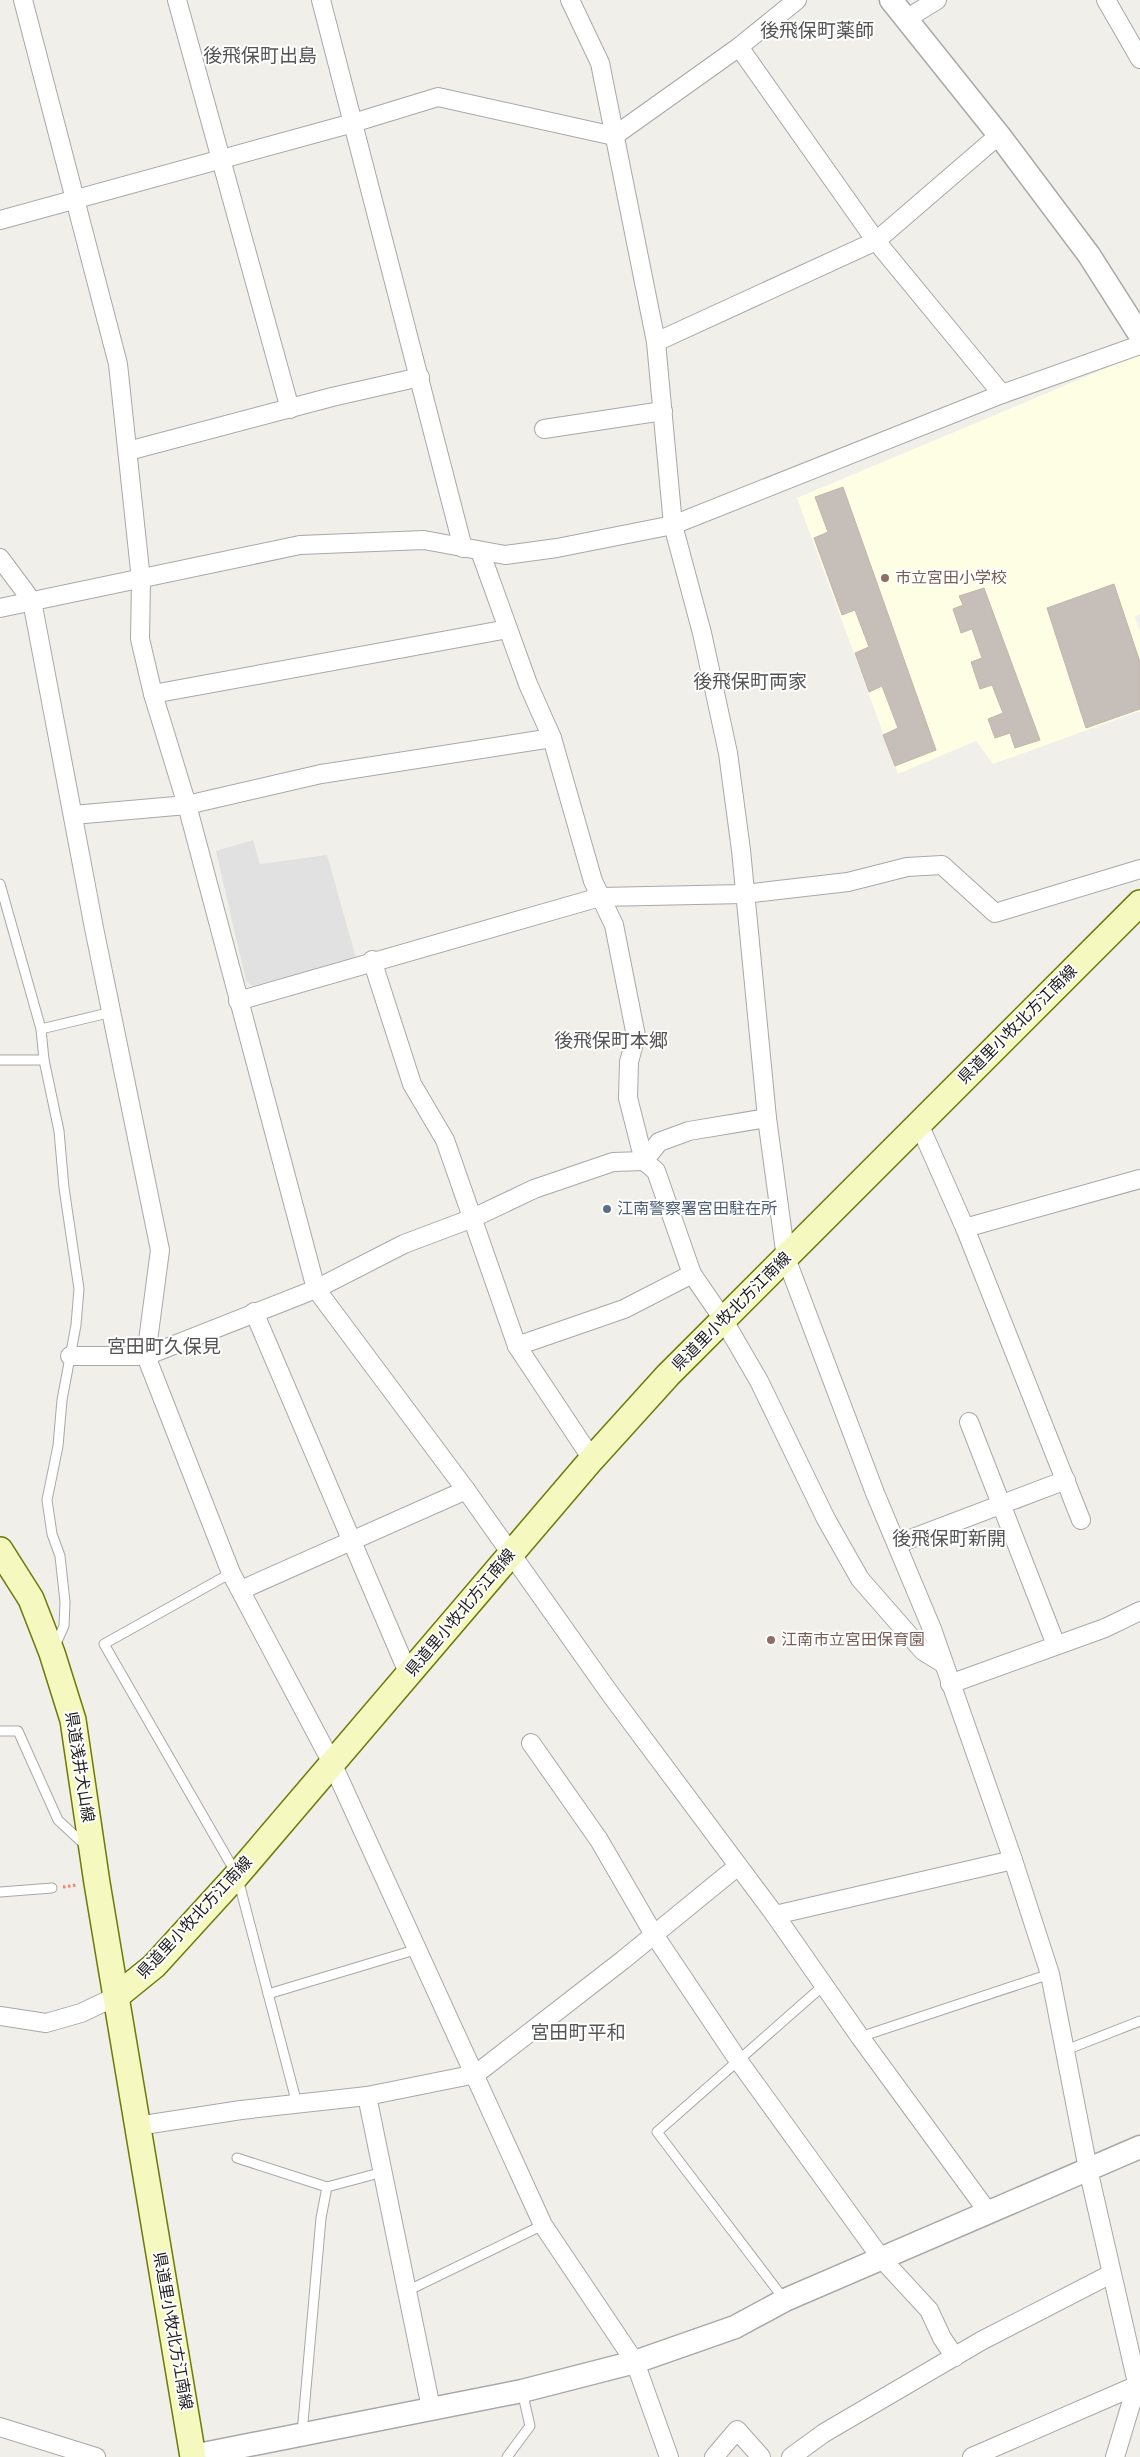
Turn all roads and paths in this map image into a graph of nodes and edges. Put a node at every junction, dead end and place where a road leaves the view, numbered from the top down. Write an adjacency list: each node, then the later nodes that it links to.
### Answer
1 (23, 0): 16 (street)
2 (177, 0): 15 (street)
3 (321, 0): 12 (street)
4 (570, 0): 14 (street)
5 (797, 0): 10 (street)
6 (891, 0): 9 (street)
7 (936, 0): 9 (street)
8 (1106, 0): 11 (street)
9 (906, 19): 13 (street)
10 (739, 47): 14 (street); 18 (street)
11 (1140, 59)
12 (353, 123): 14 (street); 15 (street); 22 (street)
13 (999, 135): 18 (street); 19 (street)
14 (614, 136): 20 (street)
15 (221, 160): 16 (street); 24 (street)
16 (75, 200): 17 (street); 27 (street)
17 (0, 220)
18 (876, 241): 20 (street); 23 (street)
19 (1140, 335)
20 (656, 342): 25 (street)
21 (1140, 345): 23 (street)
22 (420, 377): 24 (street); 29 (street)
23 (1002, 394): 28 (street)
24 (290, 409): 27 (street)
25 (664, 411): 26 (street); 28 (street)
26 (544, 429)
27 (128, 451): 31 (street)
28 (673, 524): 29 (street); 41 (street)
29 (471, 550): 31 (street); 34 (street)
30 (0, 558): 32 (street)
31 (141, 580): 32 (street); 35 (street)
32 (32, 600): 33 (street); 38 (street)
33 (0, 608)
34 (508, 628): 35 (street); 36 (street)
35 (153, 694): 37 (street)
36 (552, 738): 37 (street); 42 (street)
37 (187, 805): 38 (street); 45 (street)
38 (73, 815): 46 (street)
39 (1140, 869): 41 (street)
40 (0, 884): 47 (lane)
41 (744, 894): 42 (street); 50 (street)
42 (600, 897): 44 (street); 52 (street)
43 (1140, 903): 51 (main road, 県道里小牧北方江南線)
44 (372, 960): 45 (street); 54 (street)
45 (238, 1001): 58 (street)
46 (112, 1012): 47 (lane); 63 (street)
47 (40, 1029): 49 (lane)
48 (0, 1060): 49 (lane)
49 (44, 1060): 62 (lane)
50 (767, 1118): 52 (street); 56 (street)
51 (919, 1124): 55 (street); 56 (main road, 県道里小牧北方江南線)
52 (644, 1160): 54 (street); 57 (street)
53 (1140, 1179): 55 (street)
54 (473, 1218): 58 (street); 61 (street)
55 (965, 1228): 66 (street)
56 (786, 1258): 60 (main road, 県道里小牧北方江南線); 71 (street)
57 (692, 1274): 60 (street); 61 (street)
58 (316, 1289): 59 (street); 67 (street)
59 (254, 1312): 63 (street); 70 (street)
60 (723, 1319): 65 (main road, 県道里小牧北方江南線); 79 (street)
61 (517, 1346): 65 (street)
62 (70, 1356): 63 (street); 78 (lane)
63 (146, 1356): 74 (street)
64 (969, 1422): 68 (street)
65 (592, 1459): 73 (main road, 県道里小牧北方江南線)
66 (1066, 1480): 68 (street); 69 (street)
67 (466, 1490): 70 (street); 73 (street)
68 (1002, 1504): 71 (street); 77 (street)
69 (1081, 1520)
70 (351, 1541): 75 (street); 80 (street)
71 (897, 1544): 79 (street)
72 (0, 1550): 78 (main road, 県道浅井犬山線)
73 (511, 1554): 80 (main road, 県道里小牧北方江南線); 87 (street)
74 (232, 1573): 75 (street); 88 (lane)
75 (241, 1590): 84 (street)
76 (1140, 1611): 77 (street)
77 (1056, 1644): 81 (street)
78 (52, 1653): 85 (main road, 県道浅井犬山線)
79 (944, 1664): 81 (street)
80 (408, 1675): 84 (main road, 県道里小牧北方江南線)
81 (950, 1684): 86 (street)
82 (0, 1731): 85 (lane)
83 (531, 1743): 92 (street)
84 (332, 1762): 88 (main road, 県道里小牧北方江南線); 93 (street)
85 (92, 1852): 97 (main road, 県道浅井犬山線)
86 (1013, 1860): 91 (street); 94 (street)
87 (738, 1866): 91 (street); 92 (street)
88 (237, 1875): 96 (lane); 97 (main road, 県道里小牧北方江南線)
89 (52, 1888): 90 (lane)
90 (0, 1892)
91 (775, 1915): 95 (street)
92 (654, 1933): 102 (street); 103 (street)
93 (418, 1949): 96 (lane); 103 (street)
94 (1050, 1974): 100 (lane); 101 (street)
95 (824, 1985): 100 (street); 102 (lane)
96 (268, 1994): 105 (lane)
97 (117, 1996): 98 (street); 106 (main road, 県道里小牧北方江南線)
98 (0, 2016)
99 (1140, 2021): 101 (lane)
100 (860, 2037): 112 (street)
101 (1066, 2050): 109 (street)
102 (738, 2060): 114 (street); 117 (lane)
103 (476, 2074): 104 (street); 113 (street)
104 (367, 2096): 105 (street); 110 (street)
105 (297, 2104): 106 (street)
106 (137, 2126): 126 (main road, 県道里小牧北方江南線)
107 (1140, 2147): 109 (street)
108 (237, 2158): 111 (lane)
109 (1088, 2169): 112 (street); 115 (street)
110 (383, 2172): 111 (lane); 116 (street)
111 (327, 2187): 124 (lane)
112 (988, 2212): 114 (street)
113 (543, 2225): 116 (lane); 119 (street)
114 (881, 2258): 117 (street); 118 (street)
115 (1111, 2274): 118 (street); 120 (street)
116 (406, 2291): 122 (street)
117 (785, 2300): 119 (street)
118 (955, 2357): 131 (street)
119 (635, 2362): 121 (street); 128 (street)
120 (1139, 2388): 132 (street); 133 (street)
121 (522, 2391): 122 (street); 127 (lane)
122 (431, 2408): 124 (street)
123 (0, 2427): 125 (street)
124 (302, 2434): 126 (street)
125 (96, 2457)
126 (193, 2457)
127 (507, 2457)
128 (669, 2457)
129 (714, 2457): 130 (street)
130 (761, 2457)
131 (791, 2457)
132 (972, 2457)
133 (1115, 2457)

